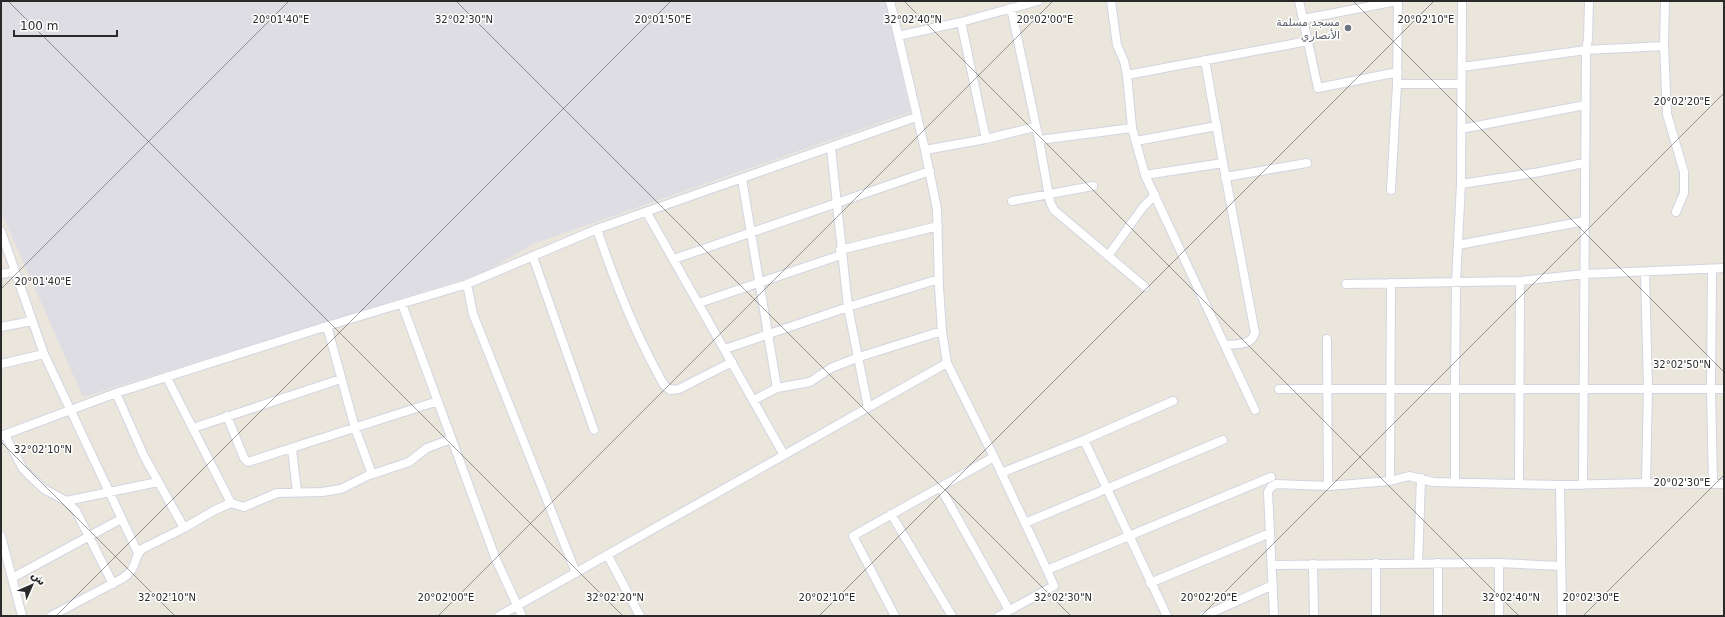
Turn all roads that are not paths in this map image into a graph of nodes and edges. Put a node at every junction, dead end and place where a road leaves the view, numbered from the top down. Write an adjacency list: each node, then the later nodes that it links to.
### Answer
1 (890, 1): 12 (street)
2 (1038, 1): 9 (street)
3 (1111, 1): 19 (street)
4 (1299, 1): 10 (street)
5 (1397, 1): 10 (street); 18 (street)
6 (1462, 1): 17 (street)
7 (1589, 1): 15 (street)
8 (1665, 1): 14 (street)
9 (1012, 8): 11 (street); 25 (street)
10 (1303, 19): 13 (street)
11 (961, 22): 12 (street); 28 (street)
12 (898, 36): 23 (street)
13 (1308, 41): 16 (street); 18 (street)
14 (1664, 46): 15 (street); 48 (street)
15 (1586, 50): 17 (street); 22 (street)
16 (1205, 60): 19 (street); 24 (street)
17 (1462, 67): 21 (street)
18 (1398, 72): 20 (street)
19 (1127, 75): 26 (street)
20 (1397, 84): 21 (street); 42 (street)
21 (1462, 84): 27 (street)
22 (1585, 105): 27 (street); 35 (street)
23 (916, 117): 31 (street); 32 (street)
24 (1217, 126): 30 (street); 34 (street)
25 (1035, 127): 28 (street); 29 (street)
26 (1132, 128): 29 (street); 30 (street)
27 (1461, 129): 40 (street)
28 (986, 139): 32 (street)
29 (1039, 140): 43 (street)
30 (1136, 141): 37 (street)
31 (831, 148): 39 (street); 46 (street)
32 (925, 150): 36 (street)
33 (1307, 162): 38 (street)
34 (1223, 163): 37 (street); 38 (street)
35 (1584, 163): 40 (street); 49 (street)
36 (930, 171): 46 (street); 50 (street)
37 (1145, 175): 44 (street)
38 (1225, 177): 82 (street)
39 (742, 179): 47 (street); 53 (street)
40 (1461, 184): 54 (street)
41 (1093, 186): 43 (street)
42 (1391, 190)
43 (1049, 194): 45 (street); 56 (street)
44 (1155, 195): 56 (street); 82 (street)
45 (1012, 201)
46 (836, 204): 53 (street); 55 (street)
47 (648, 212): 51 (street); 58 (street)
48 (1676, 212)
49 (1585, 221): 54 (street); 64 (street)
50 (938, 226): 55 (street); 65 (street)
51 (597, 230): 57 (street); 86 (street)
52 (1, 231): 61 (street)
53 (751, 232): 58 (street); 70 (street)
54 (1458, 244): 67 (street)
55 (841, 253): 70 (street); 75 (street)
56 (1108, 256): 72 (street)
57 (533, 257): 69 (street); 111 (street)
58 (674, 259): 74 (street)
59 (1724, 268): 60 (street)
60 (1712, 269): 62 (street); 100 (street)
61 (14, 272): 63 (street); 76 (street)
62 (1645, 272): 64 (street); 95 (street)
63 (1, 274)
64 (1585, 274): 66 (street); 98 (street)
65 (939, 279): 75 (street); 79 (street)
66 (1520, 281): 67 (street); 94 (street)
67 (1456, 282): 68 (street); 93 (street)
68 (1391, 283): 71 (street); 92 (street)
69 (468, 284): 73 (street); 157 (street)
70 (760, 284): 74 (street); 80 (street)
71 (1346, 284)
72 (1145, 287)
73 (402, 304): 77 (street); 103 (street)
74 (699, 304): 83 (street)
75 (848, 307): 80 (street); 85 (street)
76 (32, 321): 78 (street); 84 (street)
77 (327, 326): 89 (street); 90 (street)
78 (1, 327)
79 (942, 331): 85 (street); 87 (street)
80 (768, 333): 83 (street); 91 (street)
81 (1328, 339): 97 (street)
82 (1225, 345): 107 (street)
83 (724, 349): 86 (street)
84 (44, 354): 88 (street); 106 (street)
85 (859, 357): 91 (street); 105 (street)
86 (732, 362): 102 (street)
87 (947, 363): 105 (street); 118 (street)
88 (1, 364)
89 (167, 378): 101 (street); 109 (street)
90 (341, 379): 108 (street); 110 (street)
91 (777, 388): 102 (street)
92 (1392, 388): 93 (street); 97 (street); 123 (street)
93 (1455, 388): 94 (street); 125 (street)
94 (1518, 388): 98 (street); 127 (street)
95 (1648, 388): 98 (street); 100 (street); 126 (street)
96 (1279, 389): 97 (street)
97 (1327, 389): 131 (street)
98 (1584, 389): 130 (street)
99 (1724, 389): 100 (street)
100 (1711, 390): 128 (street)
101 (116, 393): 106 (street); 124 (street)
102 (754, 400): 117 (street)
103 (438, 401): 110 (street); 113 (street)
104 (1173, 401): 114 (street)
105 (868, 407): 117 (street)
106 (70, 410): 112 (street); 135 (street)
107 (1255, 410)
108 (226, 416): 109 (street); 116 (street)
109 (193, 428): 138 (street)
110 (355, 428): 116 (street); 120 (street)
111 (594, 430)
112 (3, 436): 137 (street)
113 (451, 439): 120 (street); 162 (street)
114 (1084, 440): 119 (street); 134 (street)
115 (1223, 440): 134 (street)
116 (292, 449): 136 (street)
117 (784, 455): 148 (street)
118 (994, 457): 119 (street); 133 (street)
119 (1001, 473): 141 (street)
120 (372, 474): 136 (street)
121 (1271, 477): 146 (street)
122 (1421, 478): 123 (street); 125 (street); 150 (street)
123 (1390, 481): 131 (street)
124 (158, 482): 135 (street); 142 (street)
125 (1455, 482): 127 (street)
126 (1646, 483): 128 (street); 130 (street)
127 (1519, 484): 132 (street)
128 (1713, 484): 129 (street)
129 (1724, 484)
130 (1583, 485): 132 (street)
131 (1328, 486): 143 (street)
132 (1560, 486): 155 (street)
133 (940, 487): 139 (street); 163 (street)
134 (1107, 490): 141 (street); 146 (street)
135 (108, 491): 137 (street); 140 (street)
136 (297, 492): 138 (street)
137 (66, 501): 145 (street)
138 (231, 503): 142 (street)
139 (891, 514): 169 (street); 170 (street)
140 (121, 519): 145 (street); 147 (street)
141 (1025, 523): 156 (street)
142 (184, 528): 147 (street)
143 (1270, 533): 154 (street); 159 (street)
144 (1, 536): 158 (street)
145 (88, 536): 158 (street); 160 (street)
146 (1129, 536): 156 (street); 159 (street)
147 (138, 554): 160 (street)
148 (608, 556): 157 (street); 168 (street)
149 (1376, 563): 150 (street); 153 (street); 176 (street)
150 (1418, 563): 151 (street)
151 (1438, 563): 152 (street); 177 (street)
152 (1499, 563): 155 (street); 178 (street)
153 (1313, 564): 154 (street); 175 (street)
154 (1272, 565): 161 (street)
155 (1561, 566): 179 (street)
156 (1047, 570): 163 (street)
157 (576, 573): 162 (street)
158 (12, 578): 164 (street)
159 (1150, 583): 172 (street)
160 (112, 584): 165 (street)
161 (1273, 586): 173 (street); 174 (street)
162 (517, 606): 166 (street); 167 (street)
163 (1009, 610): 171 (street)
164 (22, 616)
165 (51, 616)
166 (499, 616)
167 (522, 616)
168 (640, 616)
169 (895, 616)
170 (952, 616)
171 (999, 616)
172 (1167, 616)
173 (1204, 616)
174 (1274, 616)
175 (1314, 616)
176 (1376, 616)
177 (1438, 616)
178 (1499, 616)
179 (1562, 616)

